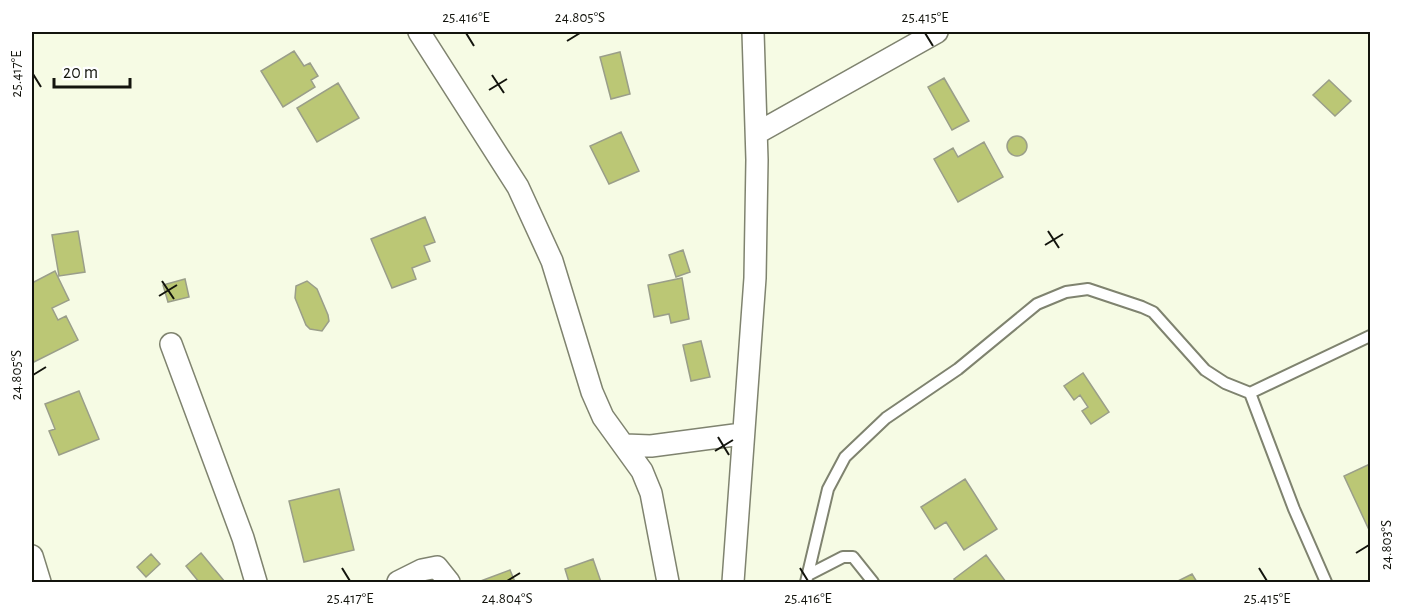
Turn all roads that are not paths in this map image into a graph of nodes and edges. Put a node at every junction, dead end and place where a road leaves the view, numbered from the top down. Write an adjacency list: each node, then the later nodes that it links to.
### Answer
1 (419, 32): 9 (street)
2 (753, 32): 4 (street)
3 (937, 32): 4 (street)
4 (757, 133): 8 (street)
5 (1371, 336): 7 (lane)
6 (171, 344): 13 (street)
7 (1250, 393): 11 (lane); 19 (lane)
8 (742, 434): 9 (street); 17 (street)
9 (625, 445): 16 (street)
10 (32, 556): 12 (street)
11 (807, 579): 18 (lane)
12 (40, 582)
13 (256, 582)
14 (398, 582): 15 (street)
15 (449, 582)
16 (668, 582)
17 (733, 582)
18 (873, 582)
19 (1326, 582)

